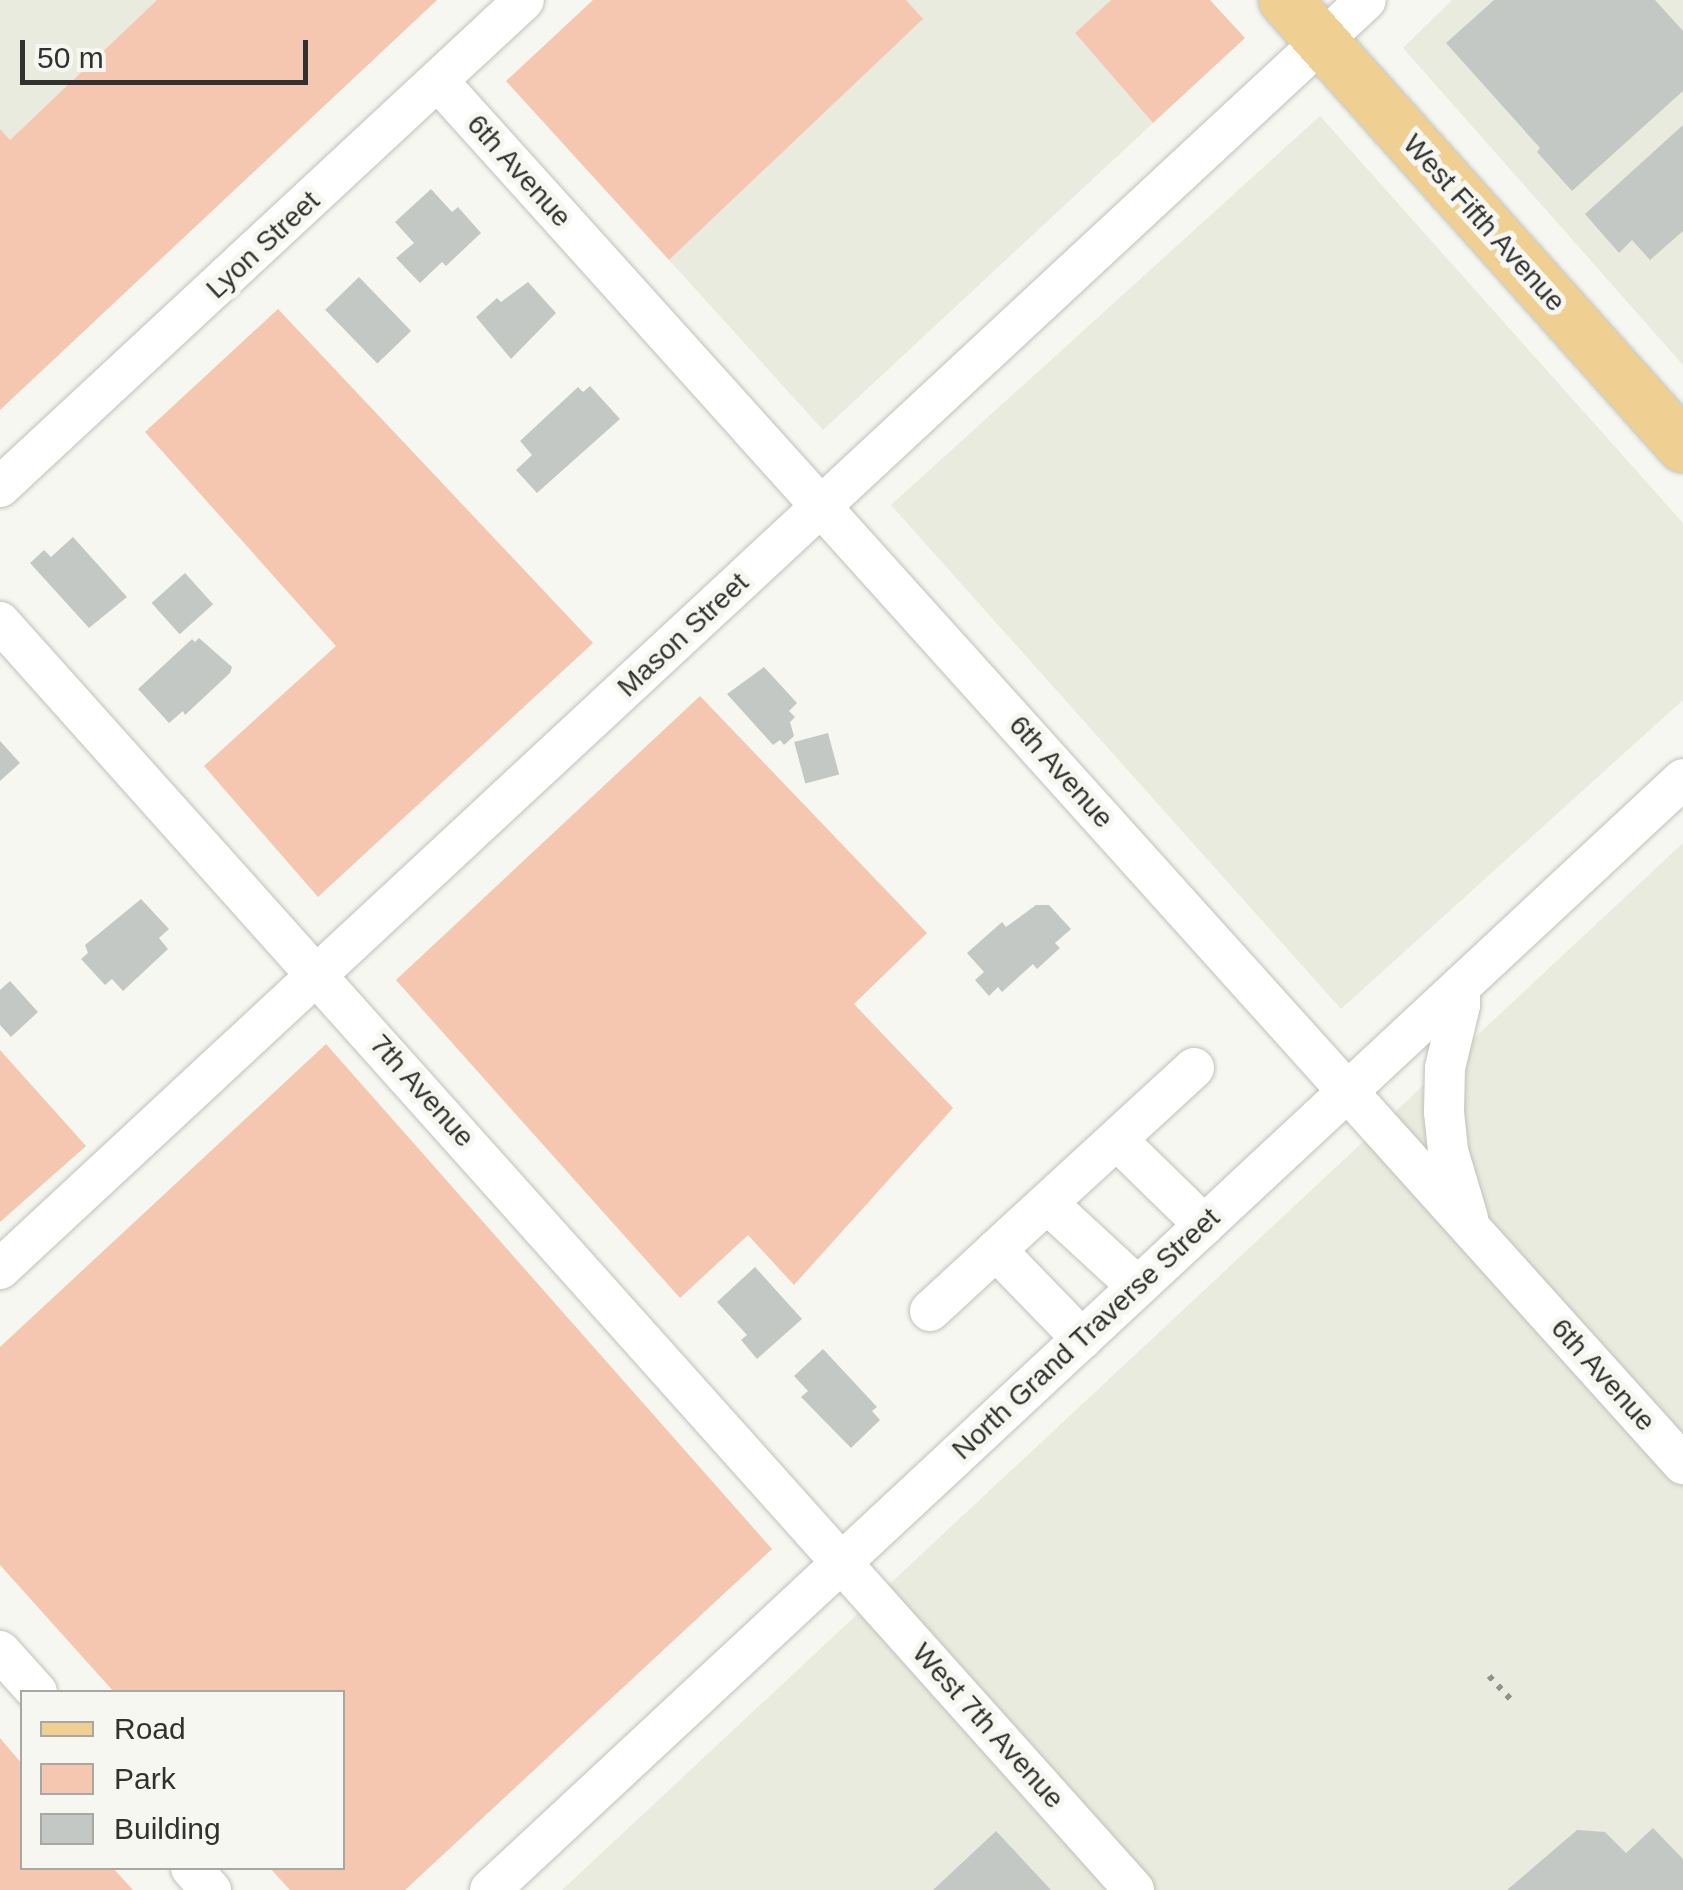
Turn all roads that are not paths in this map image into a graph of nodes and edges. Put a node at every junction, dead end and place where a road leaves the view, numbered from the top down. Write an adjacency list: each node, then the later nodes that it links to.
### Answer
1 (524, 0): 5 (street, Lyon Street)
2 (1285, 0): 4 (main road, West Fifth Avenue)
3 (1366, 0): 4 (street, Mason Street)
4 (1322, 42): 6 (main road, West Fifth Avenue); 8 (street, Mason Street)
5 (438, 82): 7 (street, Lyon Street); 8 (street, 6th Avenue)
6 (1683, 446)
7 (0, 487)
8 (822, 506): 11 (street, Mason Street); 14 (street, 6th Avenue)
9 (0, 622): 11 (street, 7th Avenue)
10 (1683, 779): 12 (street, North Grand Traverse Street)
11 (318, 974): 20 (street, Mason Street); 25 (street, 7th Avenue)
12 (1460, 987): 14 (street, North Grand Traverse Street); 18 (street)
13 (1194, 1068): 15 (street)
14 (1349, 1092): 17 (street, North Grand Traverse Street); 18 (street, 6th Avenue)
15 (1117, 1140): 16 (street); 17 (street)
16 (1048, 1204): 19 (street); 21 (street)
17 (1204, 1225): 21 (street, North Grand Traverse Street)
18 (1468, 1226): 24 (street, 6th Avenue)
19 (996, 1250): 22 (street); 23 (street)
20 (0, 1268)
21 (1138, 1287): 23 (street, North Grand Traverse Street)
22 (930, 1310)
23 (1082, 1338): 25 (street, North Grand Traverse Street)
24 (1683, 1464)
25 (842, 1562): 30 (street, North Grand Traverse Street); 31 (street, West 7th Avenue)
26 (0, 1651): 27 (street)
27 (34, 1690)
28 (193, 1870): 29 (street)
29 (211, 1890)
30 (490, 1890)
31 (1134, 1890)

